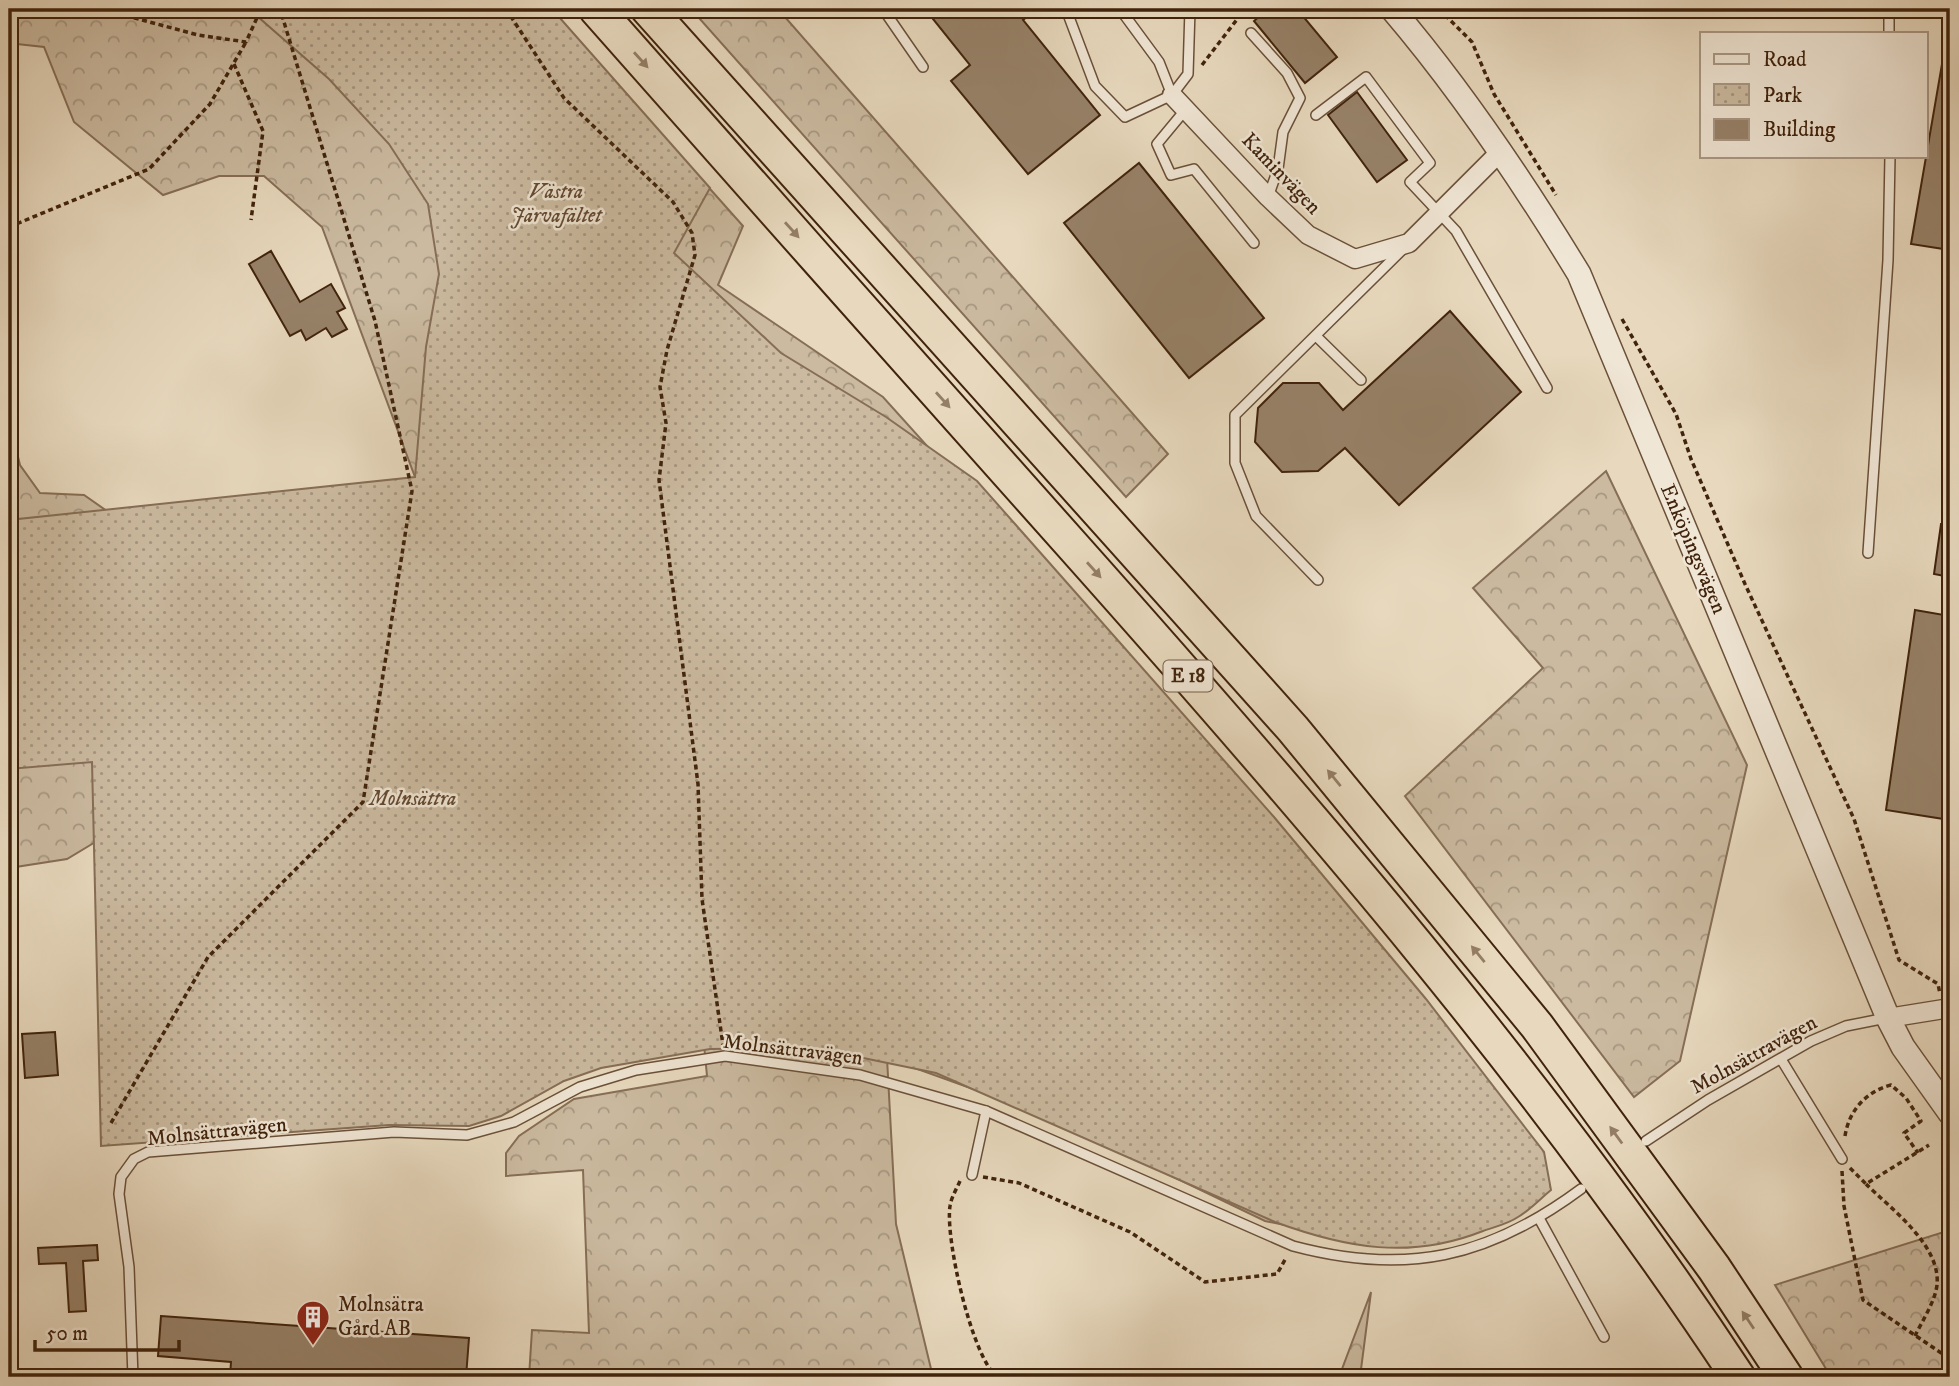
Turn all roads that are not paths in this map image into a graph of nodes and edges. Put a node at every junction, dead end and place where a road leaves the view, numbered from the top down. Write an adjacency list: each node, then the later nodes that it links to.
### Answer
1 (596, 9): 38 (highway, E 18, one-way to 38)
2 (649, 9): 39 (highway, E 18, one-way to 2)
3 (883, 9): 11 (lane)
4 (1066, 9): 12 (lane)
5 (1120, 9): 12 (lane)
6 (1190, 9): 12 (lane)
7 (1392, 9): 15 (street, Enköpingsvägen)
8 (1889, 9): 9 (lane)
9 (1889, 32)
10 (1251, 33): 17 (lane)
11 (923, 67)
12 (1172, 95): 13 (street, Kaminvägen)
13 (1186, 109): 17 (street, Kaminvägen); 19 (lane)
14 (1316, 115): 18 (lane)
15 (1500, 152): 18 (street, Kaminvägen); 27 (street, Enköpingsvägen)
16 (1890, 158): 24 (lane)
17 (1268, 197): 20 (street, Kaminvägen)
18 (1437, 215): 20 (street, Kaminvägen); 23 (lane)
19 (1254, 243)
20 (1409, 243): 21 (lane)
21 (1316, 336): 22 (lane); 25 (lane)
22 (1361, 380)
23 (1548, 388)
24 (1868, 553)
25 (1318, 580)
26 (1946, 1009): 27 (street)
27 (1888, 1018): 28 (lane, Molnsättravägen); 30 (street, Enköpingsvägen)
28 (1781, 1059): 31 (lane, Molnsättravägen); 32 (lane)
29 (986, 1111): 33 (lane); 35 (lane, Molnsättravägen); 37 (lane, Molnsättravägen)
30 (1950, 1113)
31 (1646, 1141)
32 (1842, 1159)
33 (972, 1175)
34 (1581, 1189): 35 (lane, Molnsättravägen)
35 (1540, 1220): 36 (lane)
36 (1604, 1337)
37 (133, 1377)
38 (1738, 1377)
39 (1786, 1377)

